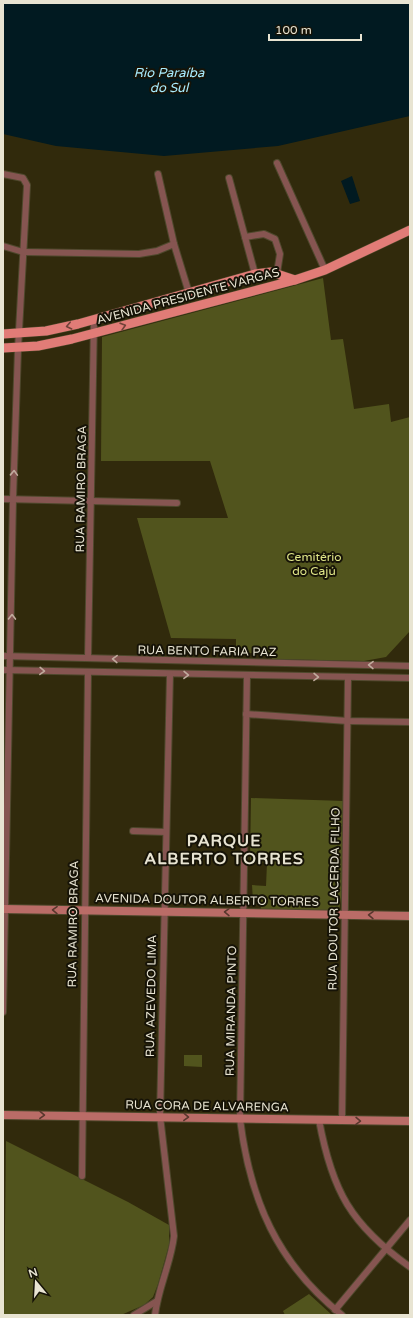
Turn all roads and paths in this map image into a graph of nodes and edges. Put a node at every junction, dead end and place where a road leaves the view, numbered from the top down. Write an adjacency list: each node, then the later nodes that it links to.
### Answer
1 (277, 163): 10 (street)
2 (3, 174): 9 (street)
3 (158, 174): 7 (street)
4 (229, 178): 6 (street)
5 (410, 230): 10 (main road)
6 (245, 237): 11 (street); 12 (street)
7 (174, 244): 9 (street); 16 (street)
8 (3, 246): 9 (street)
9 (23, 252): 20 (street)
10 (325, 270): 14 (main road)
11 (274, 272): 12 (main road, AVENIDA PRESIDENTE VARGAS); 14 (main road, AVENIDA PRESIDENTE VARGAS); 15 (main road)
12 (255, 274): 13 (main road, AVENIDA PRESIDENTE VARGAS)
13 (236, 279): 16 (main road, AVENIDA PRESIDENTE VARGAS); 17 (main road)
14 (295, 280): 15 (main road, AVENIDA PRESIDENTE VARGAS)
15 (254, 290): 17 (main road, AVENIDA PRESIDENTE VARGAS)
16 (189, 293): 18 (main road, AVENIDA PRESIDENTE VARGAS)
17 (220, 298): 21 (main road, AVENIDA PRESIDENTE VARGAS, one-way to 17)
18 (94, 320): 20 (main road, AVENIDA PRESIDENTE VARGAS, one-way to 20); 21 (street, RUA RAMIRO BRAGA)
19 (3, 334): 20 (main road, AVENIDA PRESIDENTE VARGAS)
20 (19, 334): 23 (street)
21 (95, 334): 23 (main road, AVENIDA PRESIDENTE VARGAS); 26 (street, RUA RAMIRO BRAGA)
22 (3, 348): 23 (main road, AVENIDA PRESIDENTE VARGAS)
23 (18, 349): 25 (street, one-way to 23)
24 (3, 499): 25 (street)
25 (13, 499): 26 (street); 29 (street, one-way to 25)
26 (91, 501): 27 (street); 30 (street, RUA RAMIRO BRAGA)
27 (177, 503)
28 (3, 656): 29 (street, RUA BENTO FARIA PAZ)
29 (11, 656): 30 (street, RUA BENTO FARIA PAZ); 33 (street)
30 (88, 658): 31 (street, RUA BENTO FARIA PAZ, one-way to 30)
31 (410, 666)
32 (3, 670): 33 (street, RUA BENTO FARIA PAZ)
33 (11, 670): 34 (street, RUA BENTO FARIA PAZ, one-way to 34); 44 (street)
34 (88, 673): 35 (street, RUA BENTO FARIA PAZ); 45 (street, RUA RAMIRO BRAGA)
35 (170, 674): 36 (street, RUA BENTO FARIA PAZ, one-way to 36); 43 (street, RUA AZEVEDO LIMA)
36 (247, 676): 37 (street, RUA BENTO FARIA PAZ, one-way to 37); 39 (street, RUA MIRANDA PINTO)
37 (348, 678): 38 (street, RUA BENTO FARIA PAZ); 40 (street, RUA DOUTOR LACERDA FILHO)
38 (410, 678)
39 (246, 714): 40 (street); 47 (street, RUA MIRANDA PINTO)
40 (348, 721): 41 (street); 48 (street, RUA DOUTOR LACERDA FILHO)
41 (410, 722)
42 (133, 831): 43 (street)
43 (166, 832): 46 (street, RUA AZEVEDO LIMA)
44 (4, 909): 45 (main road, AVENIDA DOUTOR ALBERTO TORRES, one-way to 44); 50 (street)
45 (84, 911): 46 (main road, AVENIDA DOUTOR ALBERTO TORRES); 53 (street, RUA RAMIRO BRAGA)
46 (164, 911): 47 (main road, AVENIDA DOUTOR ALBERTO TORRES, one-way to 46); 54 (street, RUA AZEVEDO LIMA)
47 (243, 912): 48 (main road, AVENIDA DOUTOR ALBERTO TORRES); 55 (street, RUA MIRANDA PINTO)
48 (345, 915): 49 (main road, AVENIDA DOUTOR ALBERTO TORRES, one-way to 48); 57 (street, RUA DOUTOR LACERDA FILHO)
49 (410, 916)
50 (4, 956): 51 (street)
51 (3, 1012)
52 (3, 1115): 53 (main road, RUA CORA DE ALVARENGA, one-way to 53)
53 (82, 1116): 54 (main road, RUA CORA DE ALVARENGA); 59 (street, RUA RAMIRO BRAGA)
54 (160, 1116): 55 (main road, RUA CORA DE ALVARENGA, one-way to 55); 63 (street, RUA AZEVEDO LIMA)
55 (240, 1119): 56 (main road, RUA CORA DE ALVARENGA); 64 (street, RUA MIRANDA PINTO)
56 (319, 1120): 57 (main road, RUA CORA DE ALVARENGA); 61 (street)
57 (342, 1120): 58 (main road, RUA CORA DE ALVARENGA, one-way to 58)
58 (410, 1121)
59 (82, 1176)
60 (410, 1220): 61 (street)
61 (386, 1250): 62 (street); 64 (street)
62 (410, 1268)
63 (157, 1301): 65 (street); 66 (street, RUA AZEVEDO LIMA)
64 (336, 1310): 67 (street, RUA MIRANDA PINTO)
65 (138, 1314)
66 (155, 1315)
67 (342, 1315)

